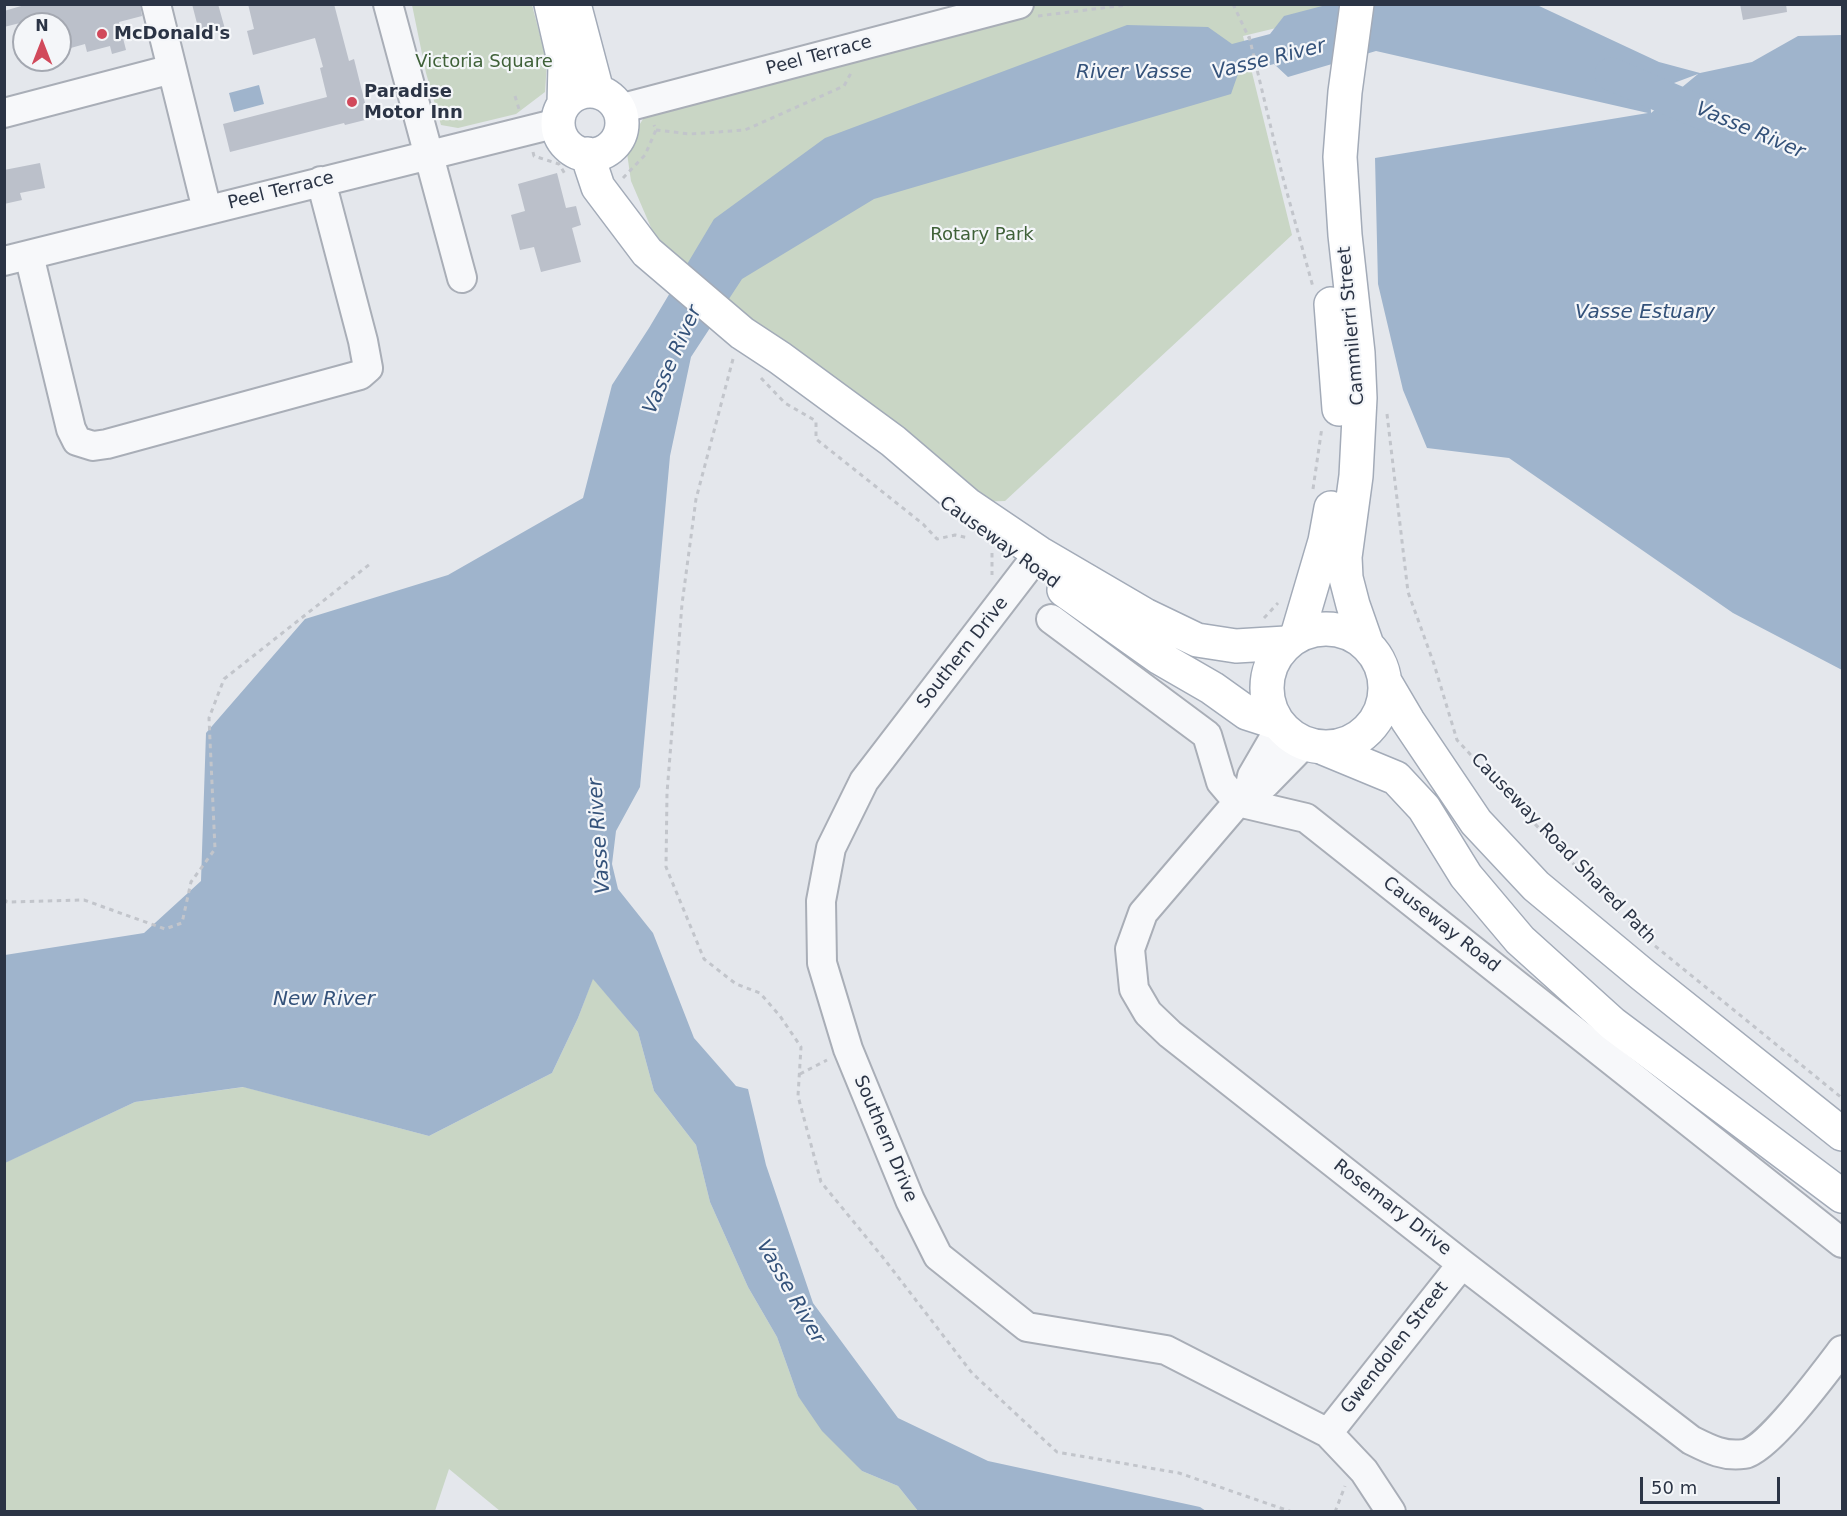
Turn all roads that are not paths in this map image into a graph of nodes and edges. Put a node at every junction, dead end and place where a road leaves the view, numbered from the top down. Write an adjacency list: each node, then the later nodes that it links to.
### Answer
1 (156, 4): 8 (street)
2 (388, 4): 14 (street)
3 (551, 4): 12 (main road)
4 (574, 4): 10 (main road)
5 (1342, 4): 9 (main road, Cammilerri Street)
6 (1357, 4): 9 (main road, Cammilerri Street)
7 (1024, 11): 10 (street, Peel Terrace)
8 (172, 69): 11 (street); 16 (street)
9 (1338, 91): 21 (main road, Cammilerri Street); 22 (main road, Cammilerri Street)
10 (608, 100): 12 (main road); 13 (main road)
11 (4, 113)
12 (561, 113): 13 (main road); 14 (street, Peel Terrace)
13 (600, 150): 19 (main road, Causeway Road)
14 (429, 154): 15 (street, Peel Terrace); 18 (street)
15 (321, 181): 16 (street, Peel Terrace); 17 (street)
16 (207, 210): 17 (street, Peel Terrace)
17 (17, 258)
18 (462, 278)
19 (1027, 569): 21 (main road, Causeway Road); 24 (main road, Causeway Road); 31 (street, Southern Drive)
20 (1051, 619): 25 (street, Causeway Road)
21 (1292, 640): 22 (main road); 24 (main road)
22 (1368, 645): 23 (main road)
23 (1385, 682): 24 (main road); 26 (main road)
24 (1296, 735): 25 (street, Rosemary Drive); 27 (main road, Causeway Road)
25 (1243, 797): 28 (street, Causeway Road); 29 (street, Rosemary Drive)
26 (1842, 1134)
27 (1842, 1196)
28 (1842, 1243)
29 (1462, 1264): 30 (street, Rosemary Drive); 31 (street, Gwendolen Street)
30 (1842, 1350)
31 (1328, 1432): 32 (street, Southern Drive)
32 (1391, 1512)

